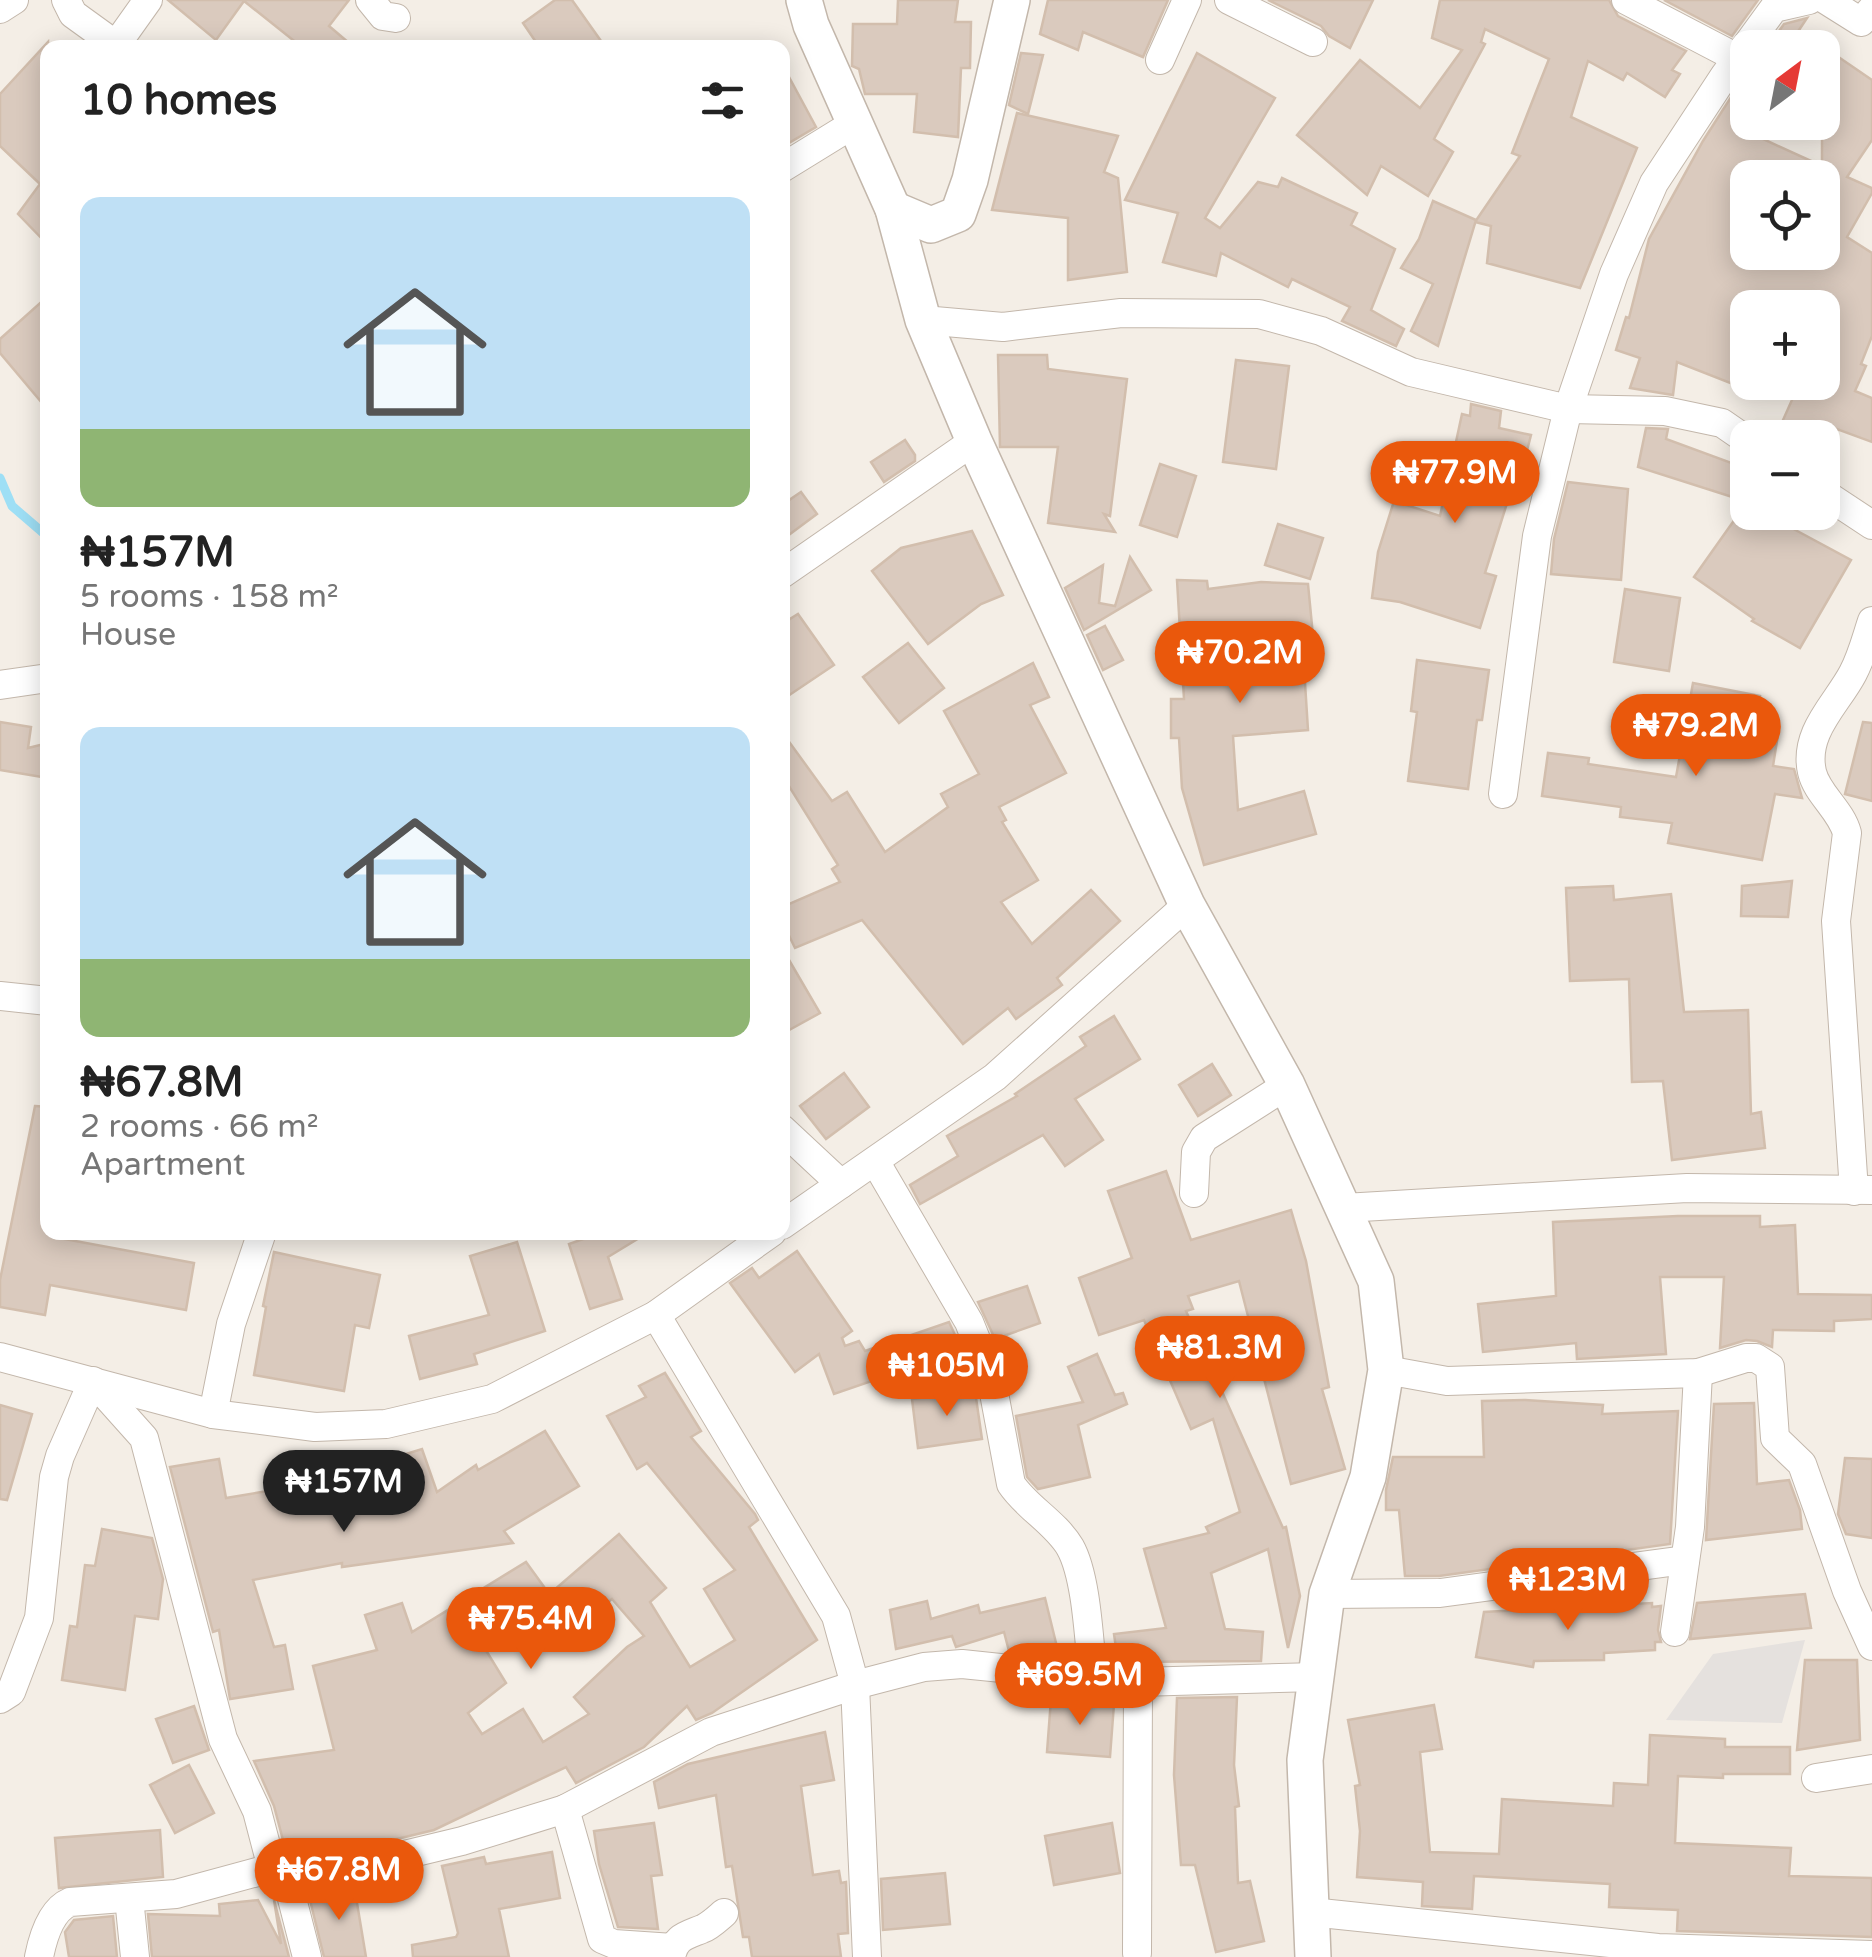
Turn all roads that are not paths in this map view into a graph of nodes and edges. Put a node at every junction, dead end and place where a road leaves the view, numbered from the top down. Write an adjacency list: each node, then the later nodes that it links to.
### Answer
1 (14, 0): 12 (street)
2 (66, 0): 16 (street)
3 (148, 0): 17 (street)
4 (370, 0): 14 (street)
5 (804, 0): 22 (street)
6 (1012, 0): 24 (street)
7 (1187, 0): 20 (street)
8 (1229, 0): 18 (street)
9 (1626, 0): 19 (street)
10 (1809, 0): 15 (street)
11 (1826, 0): 13 (street)
12 (0, 9)
13 (1872, 9)
14 (396, 18)
15 (1758, 30)
16 (110, 40)
17 (122, 40)
18 (1313, 42)
19 (1730, 54)
20 (1160, 60)
21 (1730, 69): 26 (street)
22 (855, 123): 23 (street); 24 (street)
23 (790, 163)
24 (893, 210): 25 (street)
25 (924, 320): 26 (street); 28 (street)
26 (1568, 409): 27 (street); 35 (street)
27 (1730, 428)
28 (974, 440): 31 (street); 36 (street)
29 (1840, 504): 30 (street)
30 (1872, 525)
31 (794, 555)
32 (1872, 621): 43 (street)
33 (40, 679): 34 (street)
34 (0, 684)
35 (1503, 794)
36 (1187, 905): 39 (street); 41 (street)
37 (0, 996): 38 (street)
38 (40, 1001)
39 (1287, 1085): 44 (street); 45 (street)
40 (790, 1136): 42 (street)
41 (875, 1160): 42 (street); 60 (street)
42 (841, 1184): 46 (street)
43 (1863, 1190): 45 (street)
44 (1194, 1194)
45 (1344, 1208): 51 (street)
46 (790, 1219)
47 (259, 1240): 54 (street)
48 (761, 1240): 49 (street)
49 (656, 1316): 54 (street); 62 (street)
50 (0, 1357): 53 (street)
51 (1386, 1370): 52 (street); 56 (street)
52 (1698, 1373): 55 (street); 58 (street)
53 (93, 1381): 54 (street); 63 (street); 67 (street)
54 (213, 1414)
55 (1685, 1560): 56 (street); 57 (street)
56 (1327, 1594): 59 (street)
57 (1674, 1632)
58 (1872, 1646)
59 (1316, 1677): 61 (street); 69 (street)
60 (1093, 1678): 61 (street); 62 (street)
61 (1138, 1682): 72 (street)
62 (856, 1685): 66 (street); 77 (street)
63 (0, 1699)
64 (1872, 1769): 65 (street)
65 (1816, 1778)
66 (565, 1809): 67 (street); 71 (street)
67 (280, 1876): 68 (street); 76 (street)
68 (129, 1898): 74 (street); 75 (street)
69 (1310, 1912): 73 (street); 78 (street)
70 (724, 1913): 71 (street)
71 (672, 1952)
72 (1137, 1953)
73 (1872, 1955)
74 (39, 1957)
75 (136, 1957)
76 (306, 1957)
77 (867, 1957)
78 (1314, 1957)

